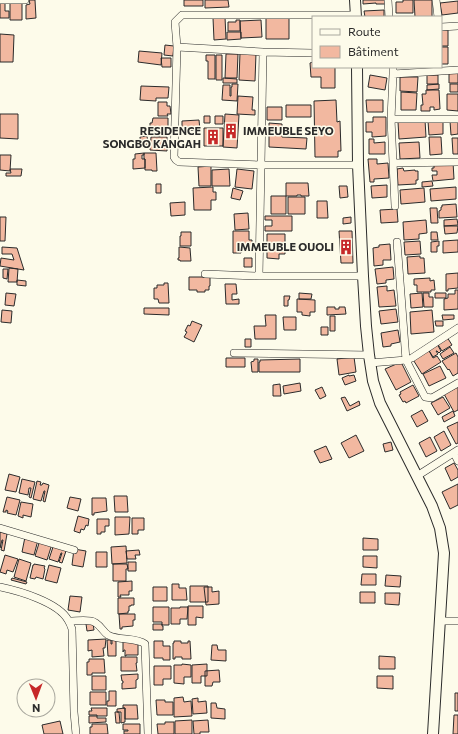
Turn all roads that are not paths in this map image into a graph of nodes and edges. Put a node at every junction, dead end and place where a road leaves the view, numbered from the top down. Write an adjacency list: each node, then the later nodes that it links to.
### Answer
1 (0, 0): 2 (street)
2 (25, 0)
3 (355, 0): 6 (street)
4 (388, 0): 7 (street)
5 (436, 0): 8 (street)
6 (356, 16): 11 (street)
7 (390, 16)
8 (438, 16)
9 (458, 26): 10 (street)
10 (442, 27)
11 (177, 47): 12 (street); 21 (street)
12 (263, 52): 13 (street); 21 (street)
13 (312, 53)
14 (356, 68): 22 (street)
15 (458, 70): 16 (street)
16 (393, 71): 17 (street)
17 (391, 119): 18 (street); 20 (street)
18 (458, 119)
19 (458, 162): 20 (street)
20 (394, 163): 23 (street)
21 (261, 165): 22 (street); 26 (street)
22 (358, 165): 27 (street)
23 (395, 206)
24 (397, 242): 31 (street)
25 (205, 274): 26 (street)
26 (259, 276): 27 (street)
27 (363, 276): 30 (street)
28 (458, 328): 31 (street)
29 (234, 353): 30 (street)
30 (370, 359): 31 (street); 35 (street)
31 (406, 360): 32 (street)
32 (458, 383)
33 (456, 451): 34 (street); 35 (street)
34 (458, 461)
35 (417, 476): 39 (street)
36 (0, 528): 37 (street)
37 (74, 550)
38 (0, 587): 40 (street)
39 (440, 620): 41 (street); 44 (street)
40 (69, 621): 42 (street); 43 (street)
41 (458, 621)
42 (76, 734)
43 (148, 734)
44 (433, 734)

